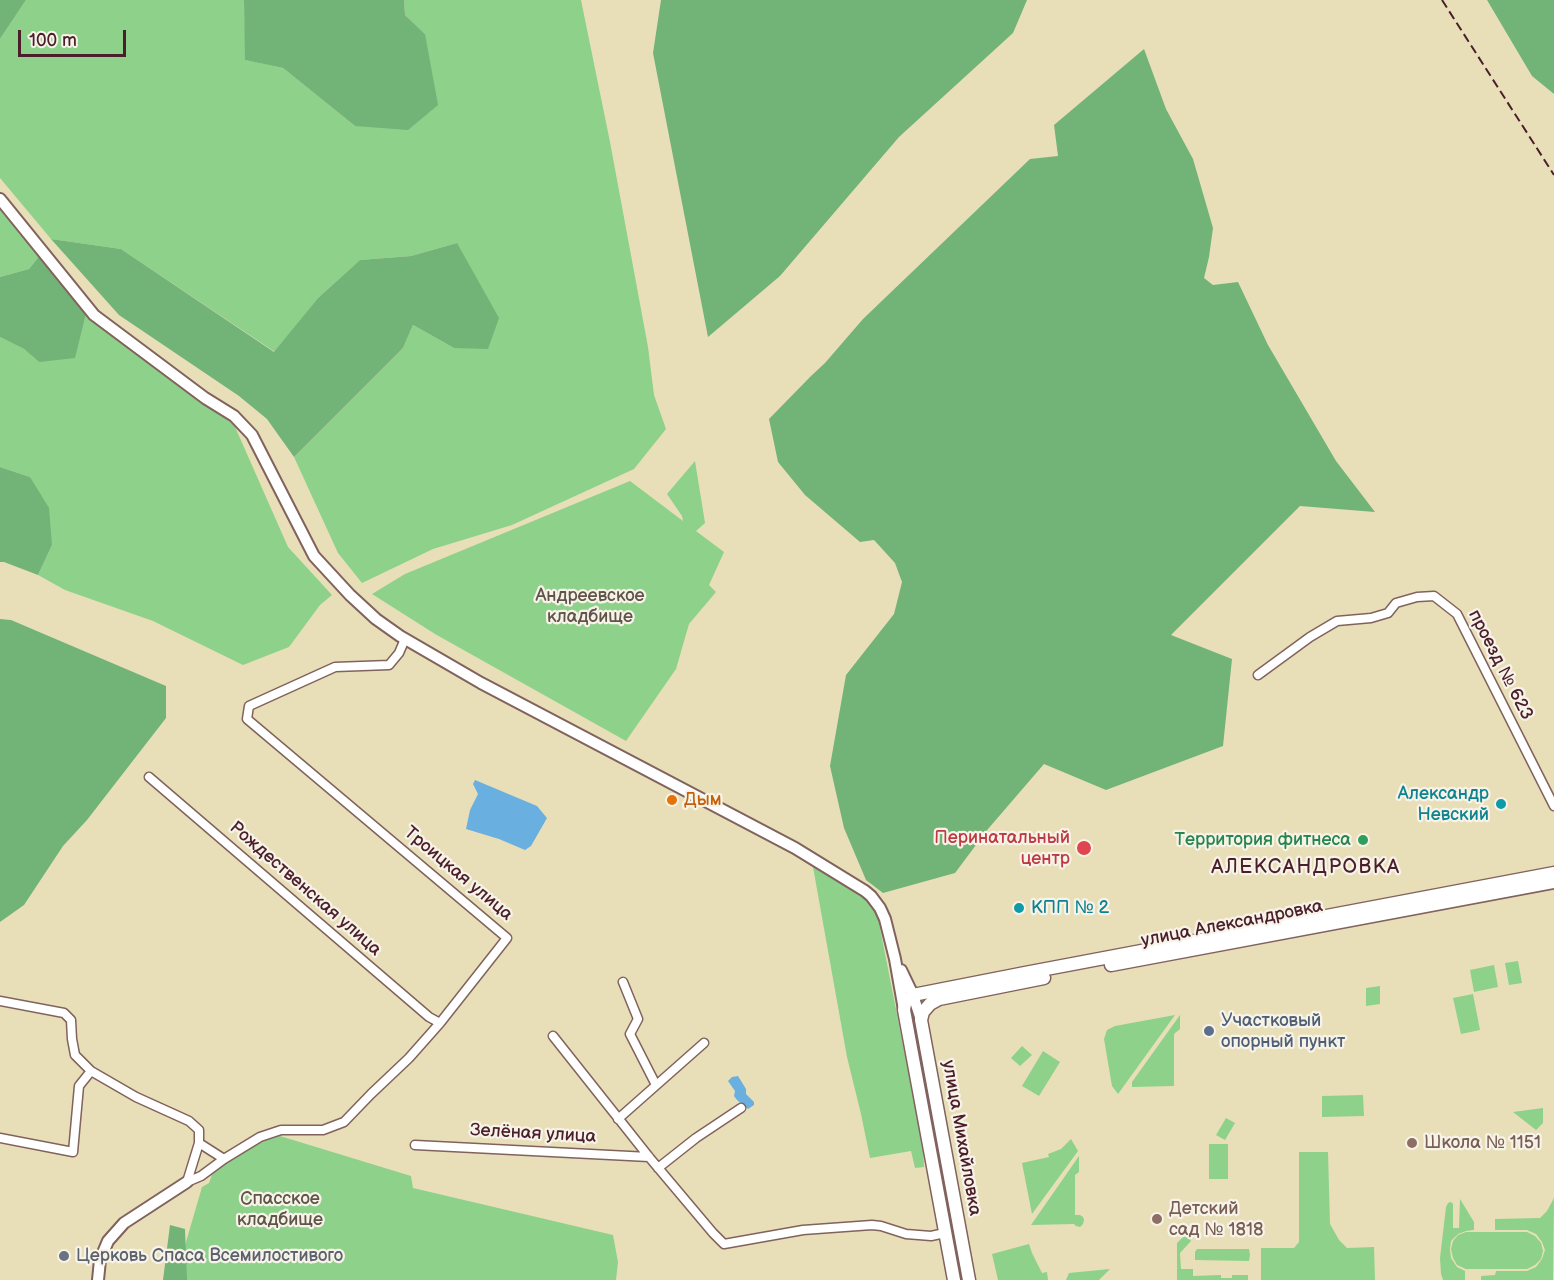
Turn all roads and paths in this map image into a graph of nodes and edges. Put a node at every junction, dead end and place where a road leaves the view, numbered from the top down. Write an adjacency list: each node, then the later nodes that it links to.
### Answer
1 (0, 199): 2 (street)
2 (405, 639): 8 (street); 15 (street, Троицкая улица)
3 (1258, 675): 5 (street, проезд № 623)
4 (149, 777): 15 (street, Рождественская улица)
5 (1554, 806)
6 (1554, 873): 11 (main road, улица Александровка)
7 (1554, 882): 11 (main road, улица Александровка)
8 (895, 959): 9 (street); 13 (street)
9 (905, 979): 11 (street); 13 (street)
10 (623, 982): 19 (street)
11 (936, 995): 13 (main road, улица Александровка); 14 (main road)
12 (0, 1001): 18 (street)
13 (908, 1001): 14 (street, улица Михайловка); 29 (main road, улица Михайловка)
14 (921, 1020): 32 (main road, улица Михайловка)
15 (440, 1023): 26 (street, Троицкая улица)
16 (553, 1036): 21 (street)
17 (704, 1043): 19 (street)
18 (91, 1071): 22 (street); 23 (street)
19 (656, 1085): 21 (street)
20 (741, 1108): 27 (street)
21 (618, 1119): 25 (street)
22 (0, 1138)
23 (199, 1143): 26 (street); 28 (street)
24 (415, 1145): 25 (street, Зелёная улица)
25 (649, 1157): 27 (street)
26 (224, 1159): 28 (street, Троицкая улица)
27 (658, 1168): 29 (street)
28 (187, 1182): 30 (street)
29 (945, 1233): 31 (main road, улица Михайловка)
30 (98, 1280)
31 (954, 1280)
32 (969, 1280)

